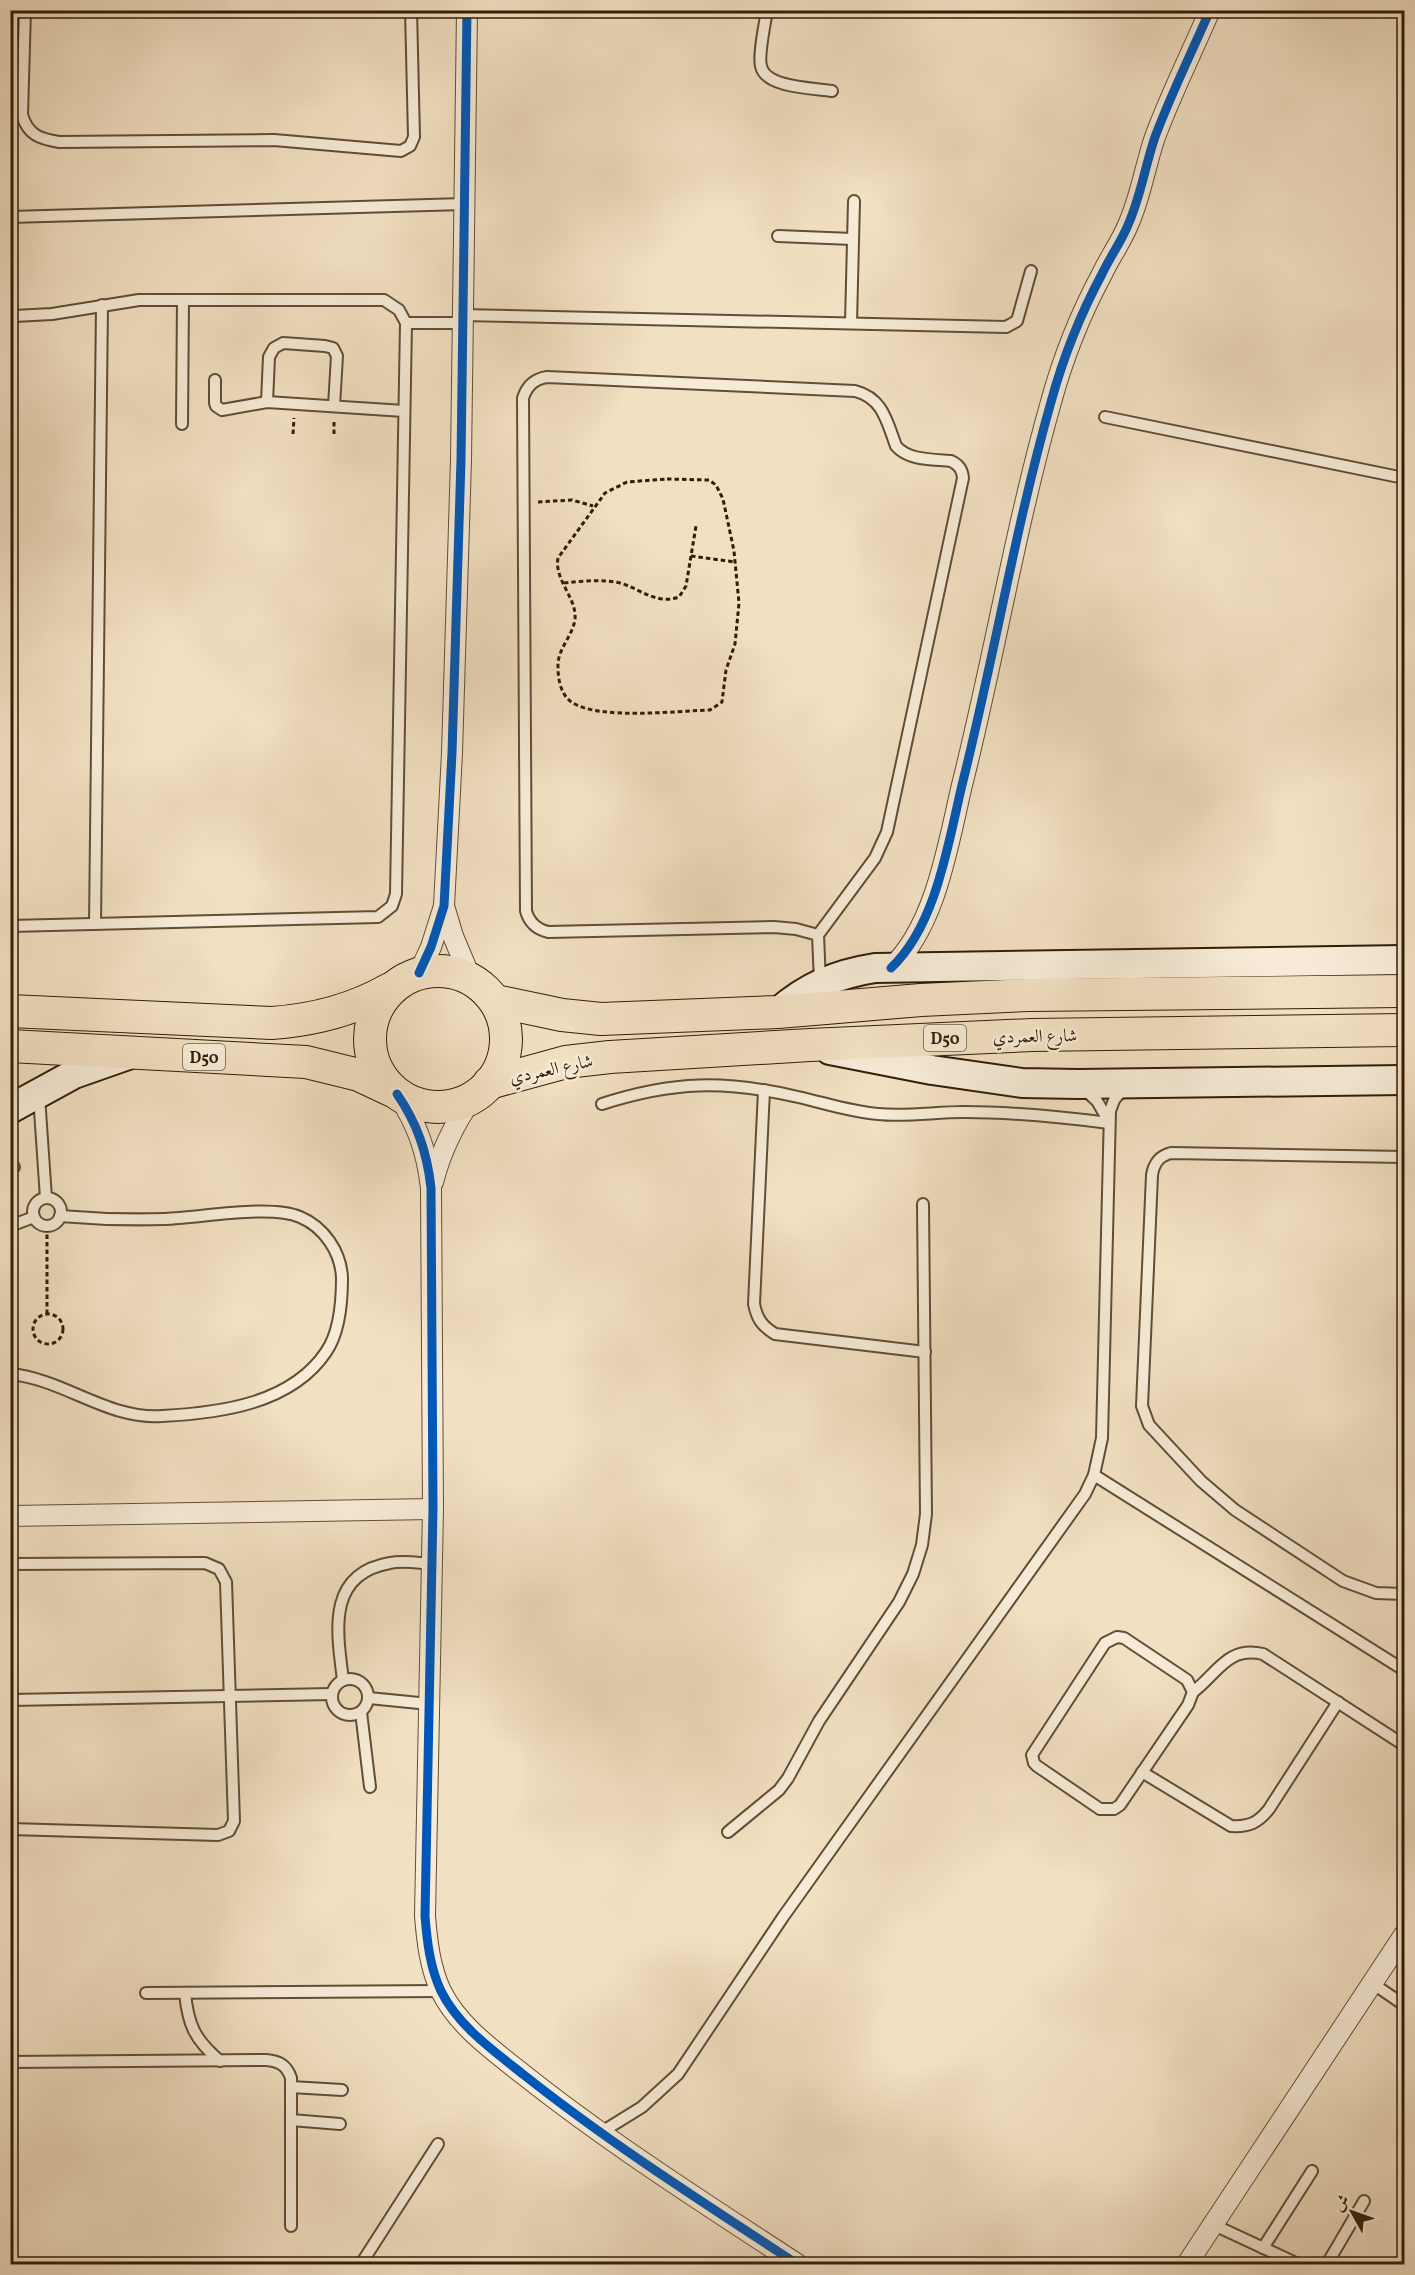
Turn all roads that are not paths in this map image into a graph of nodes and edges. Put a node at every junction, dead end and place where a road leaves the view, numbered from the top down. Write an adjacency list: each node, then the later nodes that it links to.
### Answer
1 (25, 10): 2 (lane)
2 (411, 10)
3 (467, 10): 8 (street)
4 (767, 10): 6 (lane)
5 (1210, 10): 29 (street)
6 (832, 91)
7 (854, 201): 11 (lane)
8 (464, 204): 9 (lane); 16 (street)
9 (10, 218)
10 (778, 236): 11 (lane)
11 (853, 239): 18 (lane)
12 (1030, 271): 18 (lane)
13 (183, 300): 14 (lane); 17 (lane); 24 (lane)
14 (102, 305): 15 (lane); 27 (lane)
15 (14, 316)
16 (462, 319): 17 (lane); 18 (lane); 26 (street)
17 (406, 323): 22 (lane)
18 (851, 323)
19 (215, 380): 20 (lane)
20 (267, 402): 21 (lane); 21 (lane)
21 (334, 406): 22 (lane)
22 (404, 411): 27 (lane)
23 (1106, 417): 25 (lane)
24 (182, 424)
25 (1404, 478)
26 (444, 906): 34 (street); 35 (street)
27 (95, 924): 28 (lane)
28 (10, 926)
29 (921, 929): 32 (street); 33 (street)
30 (818, 935): 30 (lane); 36 (lane)
31 (1404, 960): 32 (street)
32 (940, 967): 33 (street)
33 (891, 968): 36 (street)
34 (419, 973): 35 (main road); 37 (main road)
35 (471, 979): 40 (main road)
36 (820, 982): 42 (street)
37 (391, 988): 43 (main road, D50); 53 (main road)
38 (1404, 991): 42 (main road, D50)
39 (10, 996): 43 (street)
40 (495, 1000): 42 (main road, D50); 51 (main road)
41 (10, 1011): 43 (main road, D50)
42 (778, 1012)
43 (65, 1013)
44 (1404, 1030): 45 (main road, شارع العمردي / D50)
45 (810, 1045): 50 (street); 51 (main road, شارع العمردي / D50)
46 (10, 1046): 47 (main road, D50)
47 (132, 1054): 53 (main road, D50); 54 (street)
48 (1404, 1080): 49 (street)
49 (1131, 1083): 50 (street); 57 (lane)
50 (1078, 1084): 57 (lane)
51 (481, 1090): 53 (main road); 59 (street)
52 (764, 1090): 55 (lane); 57 (lane); 65 (lane)
53 (395, 1092): 59 (street)
54 (39, 1094): 56 (street); 60 (lane)
55 (602, 1104)
56 (10, 1109)
57 (1109, 1123): 67 (lane)
58 (1404, 1157): 72 (lane)
59 (431, 1188): 68 (street)
60 (46, 1198): 62 (lane); 63 (lane)
61 (923, 1204): 65 (lane)
62 (60, 1216): 63 (lane); 66 (lane)
63 (34, 1217): 64 (lane)
64 (10, 1227)
65 (925, 1352): 87 (lane)
66 (10, 1374)
67 (1094, 1475): 73 (lane); 100 (lane)
68 (434, 1509): 69 (street); 71 (street)
69 (10, 1516)
70 (10, 1564): 77 (lane)
71 (432, 1564): 74 (lane); 81 (street)
72 (1404, 1594)
73 (1404, 1670)
74 (343, 1680): 76 (lane); 78 (lane)
75 (1192, 1692): 80 (lane); 84 (lane); 84 (lane)
76 (332, 1694): 77 (lane); 82 (lane)
77 (231, 1697): 79 (lane); 86 (lane)
78 (369, 1698): 81 (lane); 82 (lane)
79 (10, 1700)
80 (1338, 1702): 83 (lane); 84 (lane)
81 (429, 1704): 90 (street)
82 (361, 1712): 85 (lane)
83 (1404, 1745)
84 (1142, 1772)
85 (370, 1787)
86 (10, 1829)
87 (728, 1832)
88 (1404, 1935): 89 (street)
89 (1372, 1983): 93 (lane); 104 (street)
90 (441, 1991): 92 (lane); 100 (street)
91 (147, 1993): 92 (lane)
92 (185, 1993): 94 (lane)
93 (1404, 2005)
94 (220, 2061): 95 (lane); 96 (lane)
95 (10, 2062)
96 (291, 2087): 97 (lane); 98 (lane)
97 (342, 2090)
98 (291, 2120): 99 (lane); 105 (lane)
99 (340, 2124)
100 (600, 2133): 109 (street)
101 (438, 2144): 108 (lane)
102 (1312, 2170): 106 (lane)
103 (1364, 2201): 111 (lane)
104 (1214, 2225): 106 (lane); 107 (street)
105 (291, 2226)
106 (1263, 2248): 110 (lane)
107 (1194, 2263)
108 (361, 2265)
109 (797, 2265)
110 (1298, 2265)
111 (1327, 2265)

